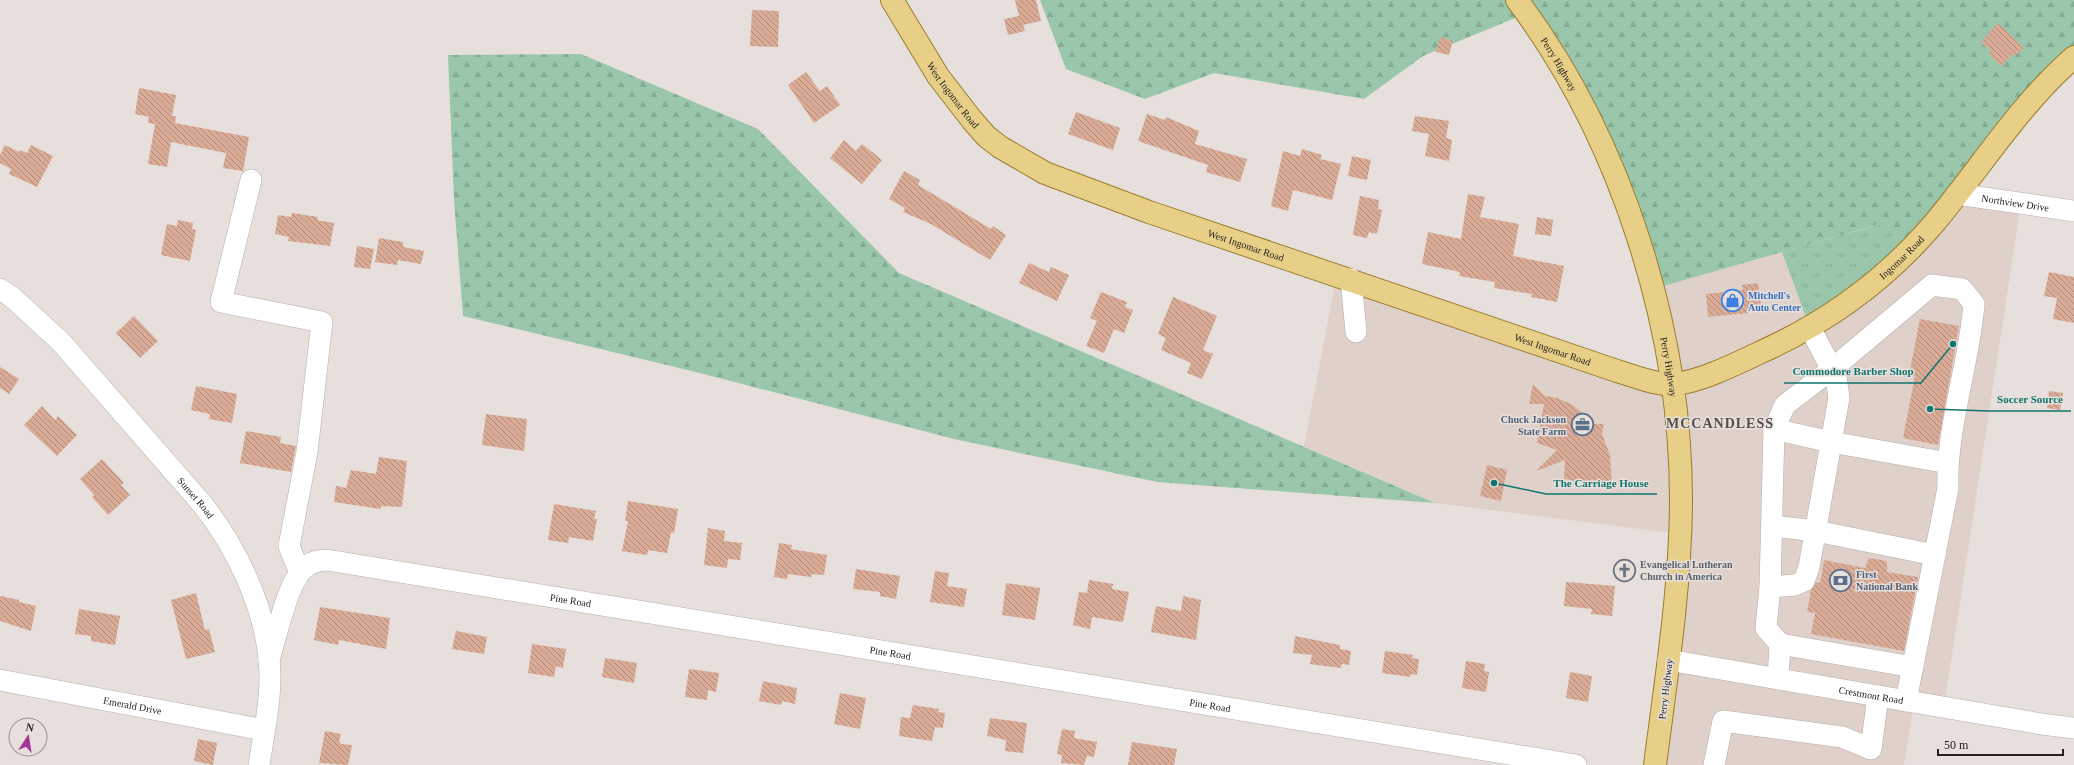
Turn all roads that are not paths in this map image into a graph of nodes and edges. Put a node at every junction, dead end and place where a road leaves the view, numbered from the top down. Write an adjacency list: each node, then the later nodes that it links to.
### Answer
1 (892, 0): 7 (main road, West Ingomar Road)
2 (1518, 0): 12 (main road, Perry Highway)
3 (2074, 57): 5 (main road, Ingomar Road)
4 (251, 180): 19 (street)
5 (1957, 194): 6 (street, Northview Drive); 9 (main road, Ingomar Road)
6 (2074, 211)
7 (1352, 279): 10 (street); 12 (main road, West Ingomar Road)
8 (0, 289): 22 (street, Sunset Road)
9 (1810, 328): 11 (street); 12 (main road, Ingomar Road)
10 (1356, 332)
11 (1832, 369): 13 (street); 14 (street); 15 (street)
12 (1673, 384): 23 (main road, Perry Highway)
13 (1774, 429): 14 (street); 16 (street)
14 (1831, 442): 15 (street); 17 (street)
15 (1948, 463): 18 (street)
16 (1772, 526): 17 (street); 20 (street)
17 (1816, 530): 18 (street); 20 (street)
18 (1935, 555): 24 (street)
19 (300, 573): 22 (street, Pine Road); 32 (street, Pine Road)
20 (1770, 588): 21 (street)
21 (1780, 644): 24 (street); 25 (street)
22 (269, 660): 30 (street, Sunset Road)
23 (1668, 660): 25 (street, Crestmont Road); 33 (main road, Perry Highway)
24 (1913, 667): 28 (street)
25 (1778, 679): 27 (street, Crestmont Road)
26 (0, 680): 30 (street, Emerald Drive)
27 (1878, 696): 28 (street, Crestmont Road); 34 (street)
28 (1906, 701): 29 (street, Crestmont Road)
29 (2074, 728)
30 (264, 730): 31 (street, Sunset Road)
31 (259, 765)
32 (1576, 765)
33 (1655, 765)
34 (1714, 765)

